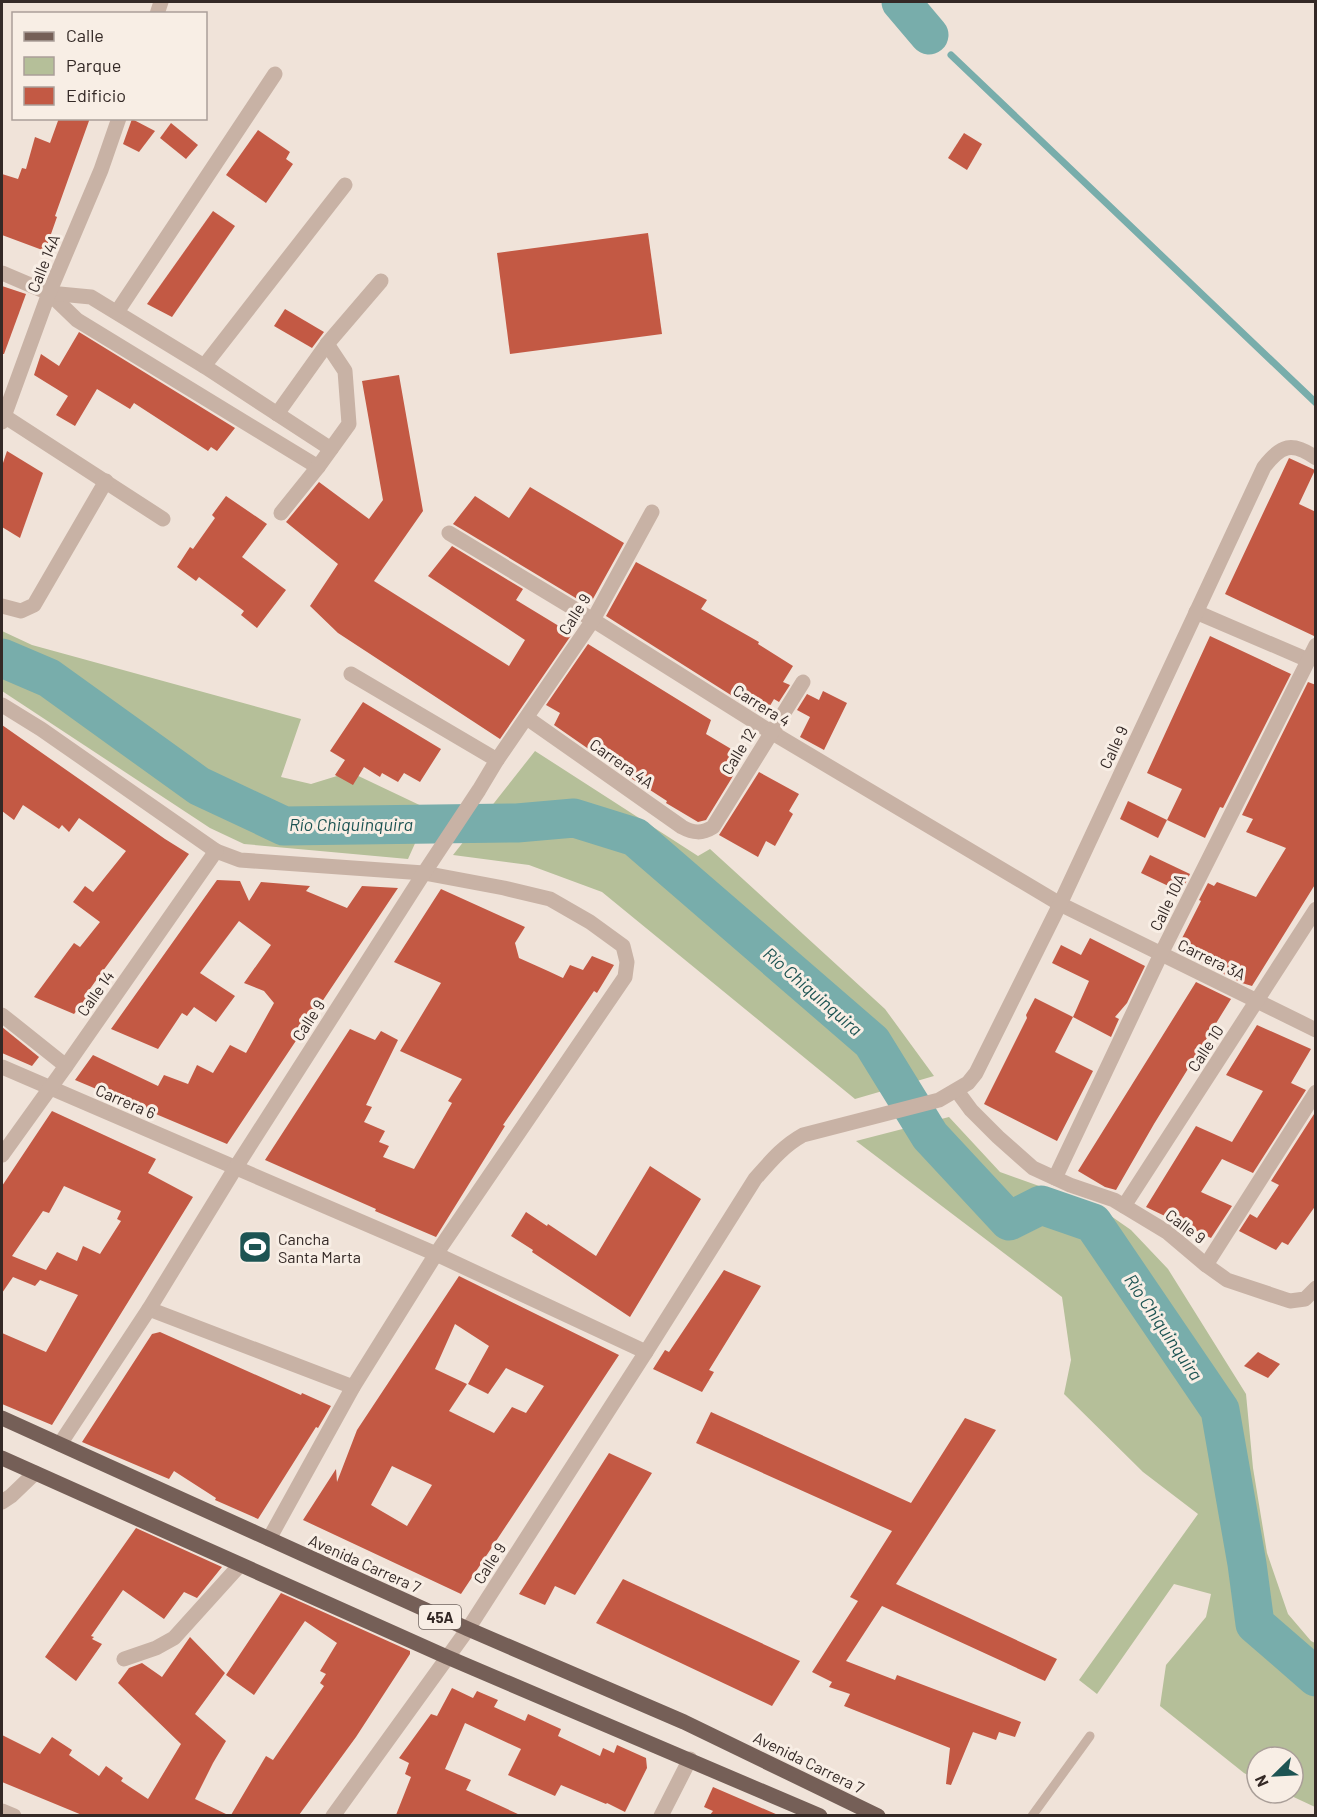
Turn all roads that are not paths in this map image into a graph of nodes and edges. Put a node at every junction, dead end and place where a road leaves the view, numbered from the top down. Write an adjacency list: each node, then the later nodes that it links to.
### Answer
1 (275, 74): 7 (street)
2 (119, 120): 6 (street, Calle 14A)
3 (345, 185): 9 (street)
4 (2, 273): 6 (street)
5 (381, 281): 8 (street)
6 (49, 293): 7 (street); 11 (street, Calle 14A); 14 (street)
7 (117, 312): 9 (street)
8 (327, 344): 10 (street); 12 (street)
9 (204, 366): 10 (street)
10 (277, 414): 12 (street)
11 (3, 419): 15 (street)
12 (331, 448): 14 (street)
13 (1316, 458): 21 (street, Calle 9)
14 (318, 467): 17 (street)
15 (106, 481): 18 (street); 20 (street)
16 (652, 512): 22 (street, Calle 9)
17 (281, 513)
18 (162, 519)
19 (449, 533): 22 (street, Carrera 4)
20 (2, 606)
21 (1196, 612): 24 (street); 34 (street, Calle 9)
22 (593, 620): 28 (street, Calle 9); 29 (street, Carrera 4)
23 (1316, 645): 24 (street, Calle 10A)
24 (1308, 660): 36 (street, Calle 10A)
25 (351, 674): 30 (street)
26 (803, 681): 29 (street, Calle 12)
27 (2, 705): 32 (street)
28 (527, 718): 30 (street, Calle 9); 31 (street, Carrera 4A)
29 (771, 732): 31 (street, Calle 12); 34 (street, Carrera 4)
30 (497, 760): 33 (street, Calle 9)
31 (699, 832)
32 (216, 851): 33 (street); 40 (street, Calle 14)
33 (424, 873): 46 (street, Calle 9); 49 (street)
34 (1060, 904): 36 (street, Carrera 3A); 43 (street, Calle 9)
35 (1316, 909): 37 (street, Calle 10)
36 (1161, 954): 37 (street, Carrera 3A); 47 (street, Calle 10A)
37 (1257, 1000): 39 (street, Carrera 3A); 48 (street, Calle 10)
38 (2, 1015): 40 (street)
39 (1316, 1030)
40 (66, 1066): 42 (street, Calle 14)
41 (2, 1067): 42 (street, Carrera 6)
42 (51, 1088): 45 (street, Calle 14); 46 (street, Carrera 6)
43 (957, 1091): 47 (street, Calle 9); 53 (street, Calle 9)
44 (1316, 1092): 50 (street)
45 (2, 1155)
46 (236, 1167): 49 (street); 52 (street, Calle 9)
47 (1055, 1178): 48 (street, Calle 9)
48 (1124, 1206): 50 (street, Calle 9)
49 (436, 1254): 53 (street); 54 (street)
50 (1206, 1265): 51 (street, Calle 9)
51 (1316, 1288)
52 (149, 1309): 54 (street); 56 (street, Calle 9)
53 (646, 1352): 62 (street, Calle 9)
54 (353, 1387): 60 (street)
55 (2, 1418): 56 (main road, Avenida Carrera 7 / 45A)
56 (60, 1444): 60 (main road, Avenida Carrera 7 / 45A)
57 (2, 1458): 58 (main road, 45A)
58 (35, 1473): 59 (street); 61 (main road, 45A)
59 (2, 1502)
60 (268, 1539): 62 (main road, Avenida Carrera 7 / 45A)
61 (240, 1565): 63 (main road, 45A); 64 (street)
62 (468, 1629): 63 (street, Calle 9); 72 (main road, Avenida Carrera 7 / 45A)
63 (447, 1657): 66 (main road, 45A); 69 (street, Calle 9)
64 (124, 1659)
65 (1090, 1736): 73 (lane)
66 (690, 1759): 70 (street); 71 (main road, 45A)
67 (2, 1810): 68 (street)
68 (14, 1815)
69 (333, 1815)
70 (661, 1815)
71 (820, 1815)
72 (878, 1815)
73 (1032, 1815)

